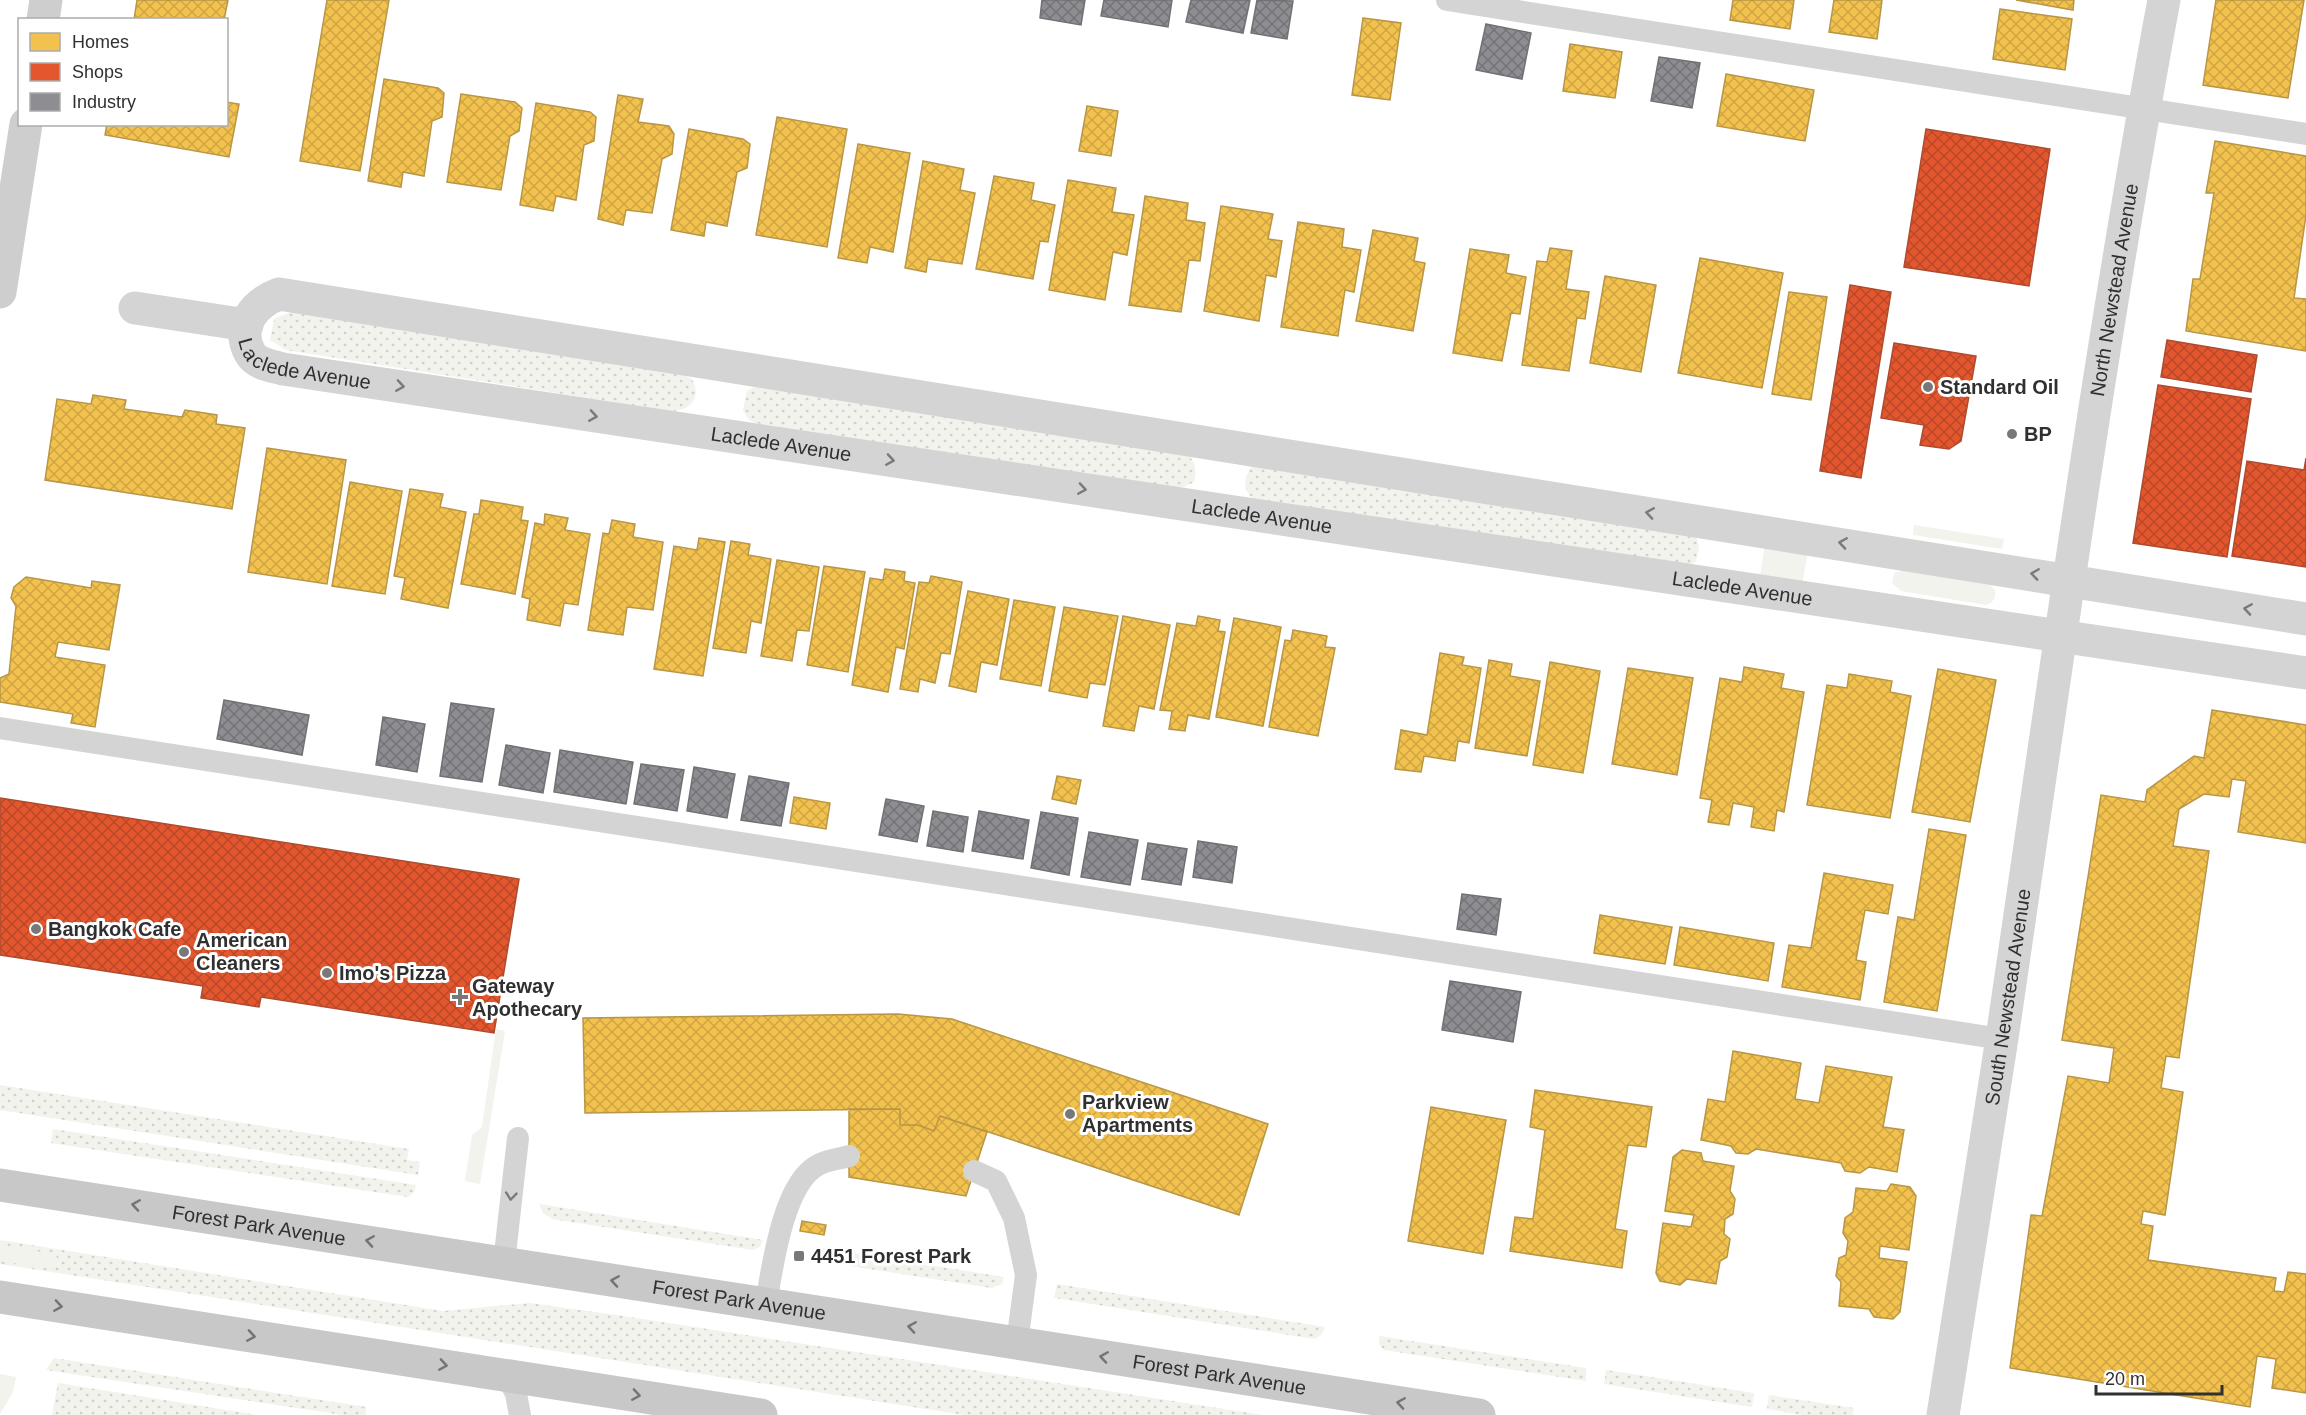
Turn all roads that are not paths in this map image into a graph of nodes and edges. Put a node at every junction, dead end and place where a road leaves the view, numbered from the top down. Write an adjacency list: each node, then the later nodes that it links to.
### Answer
1 (46, 0): 4 (street)
2 (1447, 0): 5 (lane)
3 (2164, 0): 5 (street, North Newstead Avenue)
4 (43, 18)
5 (2144, 109): 7 (lane); 11 (street, North Newstead Avenue)
6 (26, 126): 8 (street)
7 (2306, 134)
8 (1, 285)
9 (135, 308): 10 (street, Laclede Avenue)
10 (247, 326): 11 (street, Laclede Avenue, one-way to 10); 13 (street, Laclede Avenue, one-way to 13)
11 (2068, 579): 12 (street, Laclede Avenue, one-way to 11); 13 (street, South Newstead Avenue)
12 (2306, 619)
13 (2059, 636): 14 (street, Laclede Avenue); 16 (street, South Newstead Avenue)
14 (2306, 674)
15 (0, 728): 16 (lane)
16 (2001, 1039): 29 (street, South Newstead Avenue)
17 (518, 1138): 21 (lane, one-way to 21)
18 (849, 1156): 23 (lane)
19 (974, 1171): 24 (lane)
20 (0, 1185): 21 (main road, Forest Park Avenue, one-way to 20)
21 (504, 1263): 23 (main road, Forest Park Avenue, one-way to 21)
22 (0, 1297): 25 (main road, one-way to 25)
23 (766, 1304): 24 (main road, Forest Park Avenue, one-way to 23)
24 (1017, 1343): 28 (main road, Forest Park Avenue, one-way to 24)
25 (507, 1375): 26 (lane); 27 (main road, one-way to 27)
26 (520, 1415)
27 (761, 1415)
28 (1479, 1415)
29 (1943, 1415)

